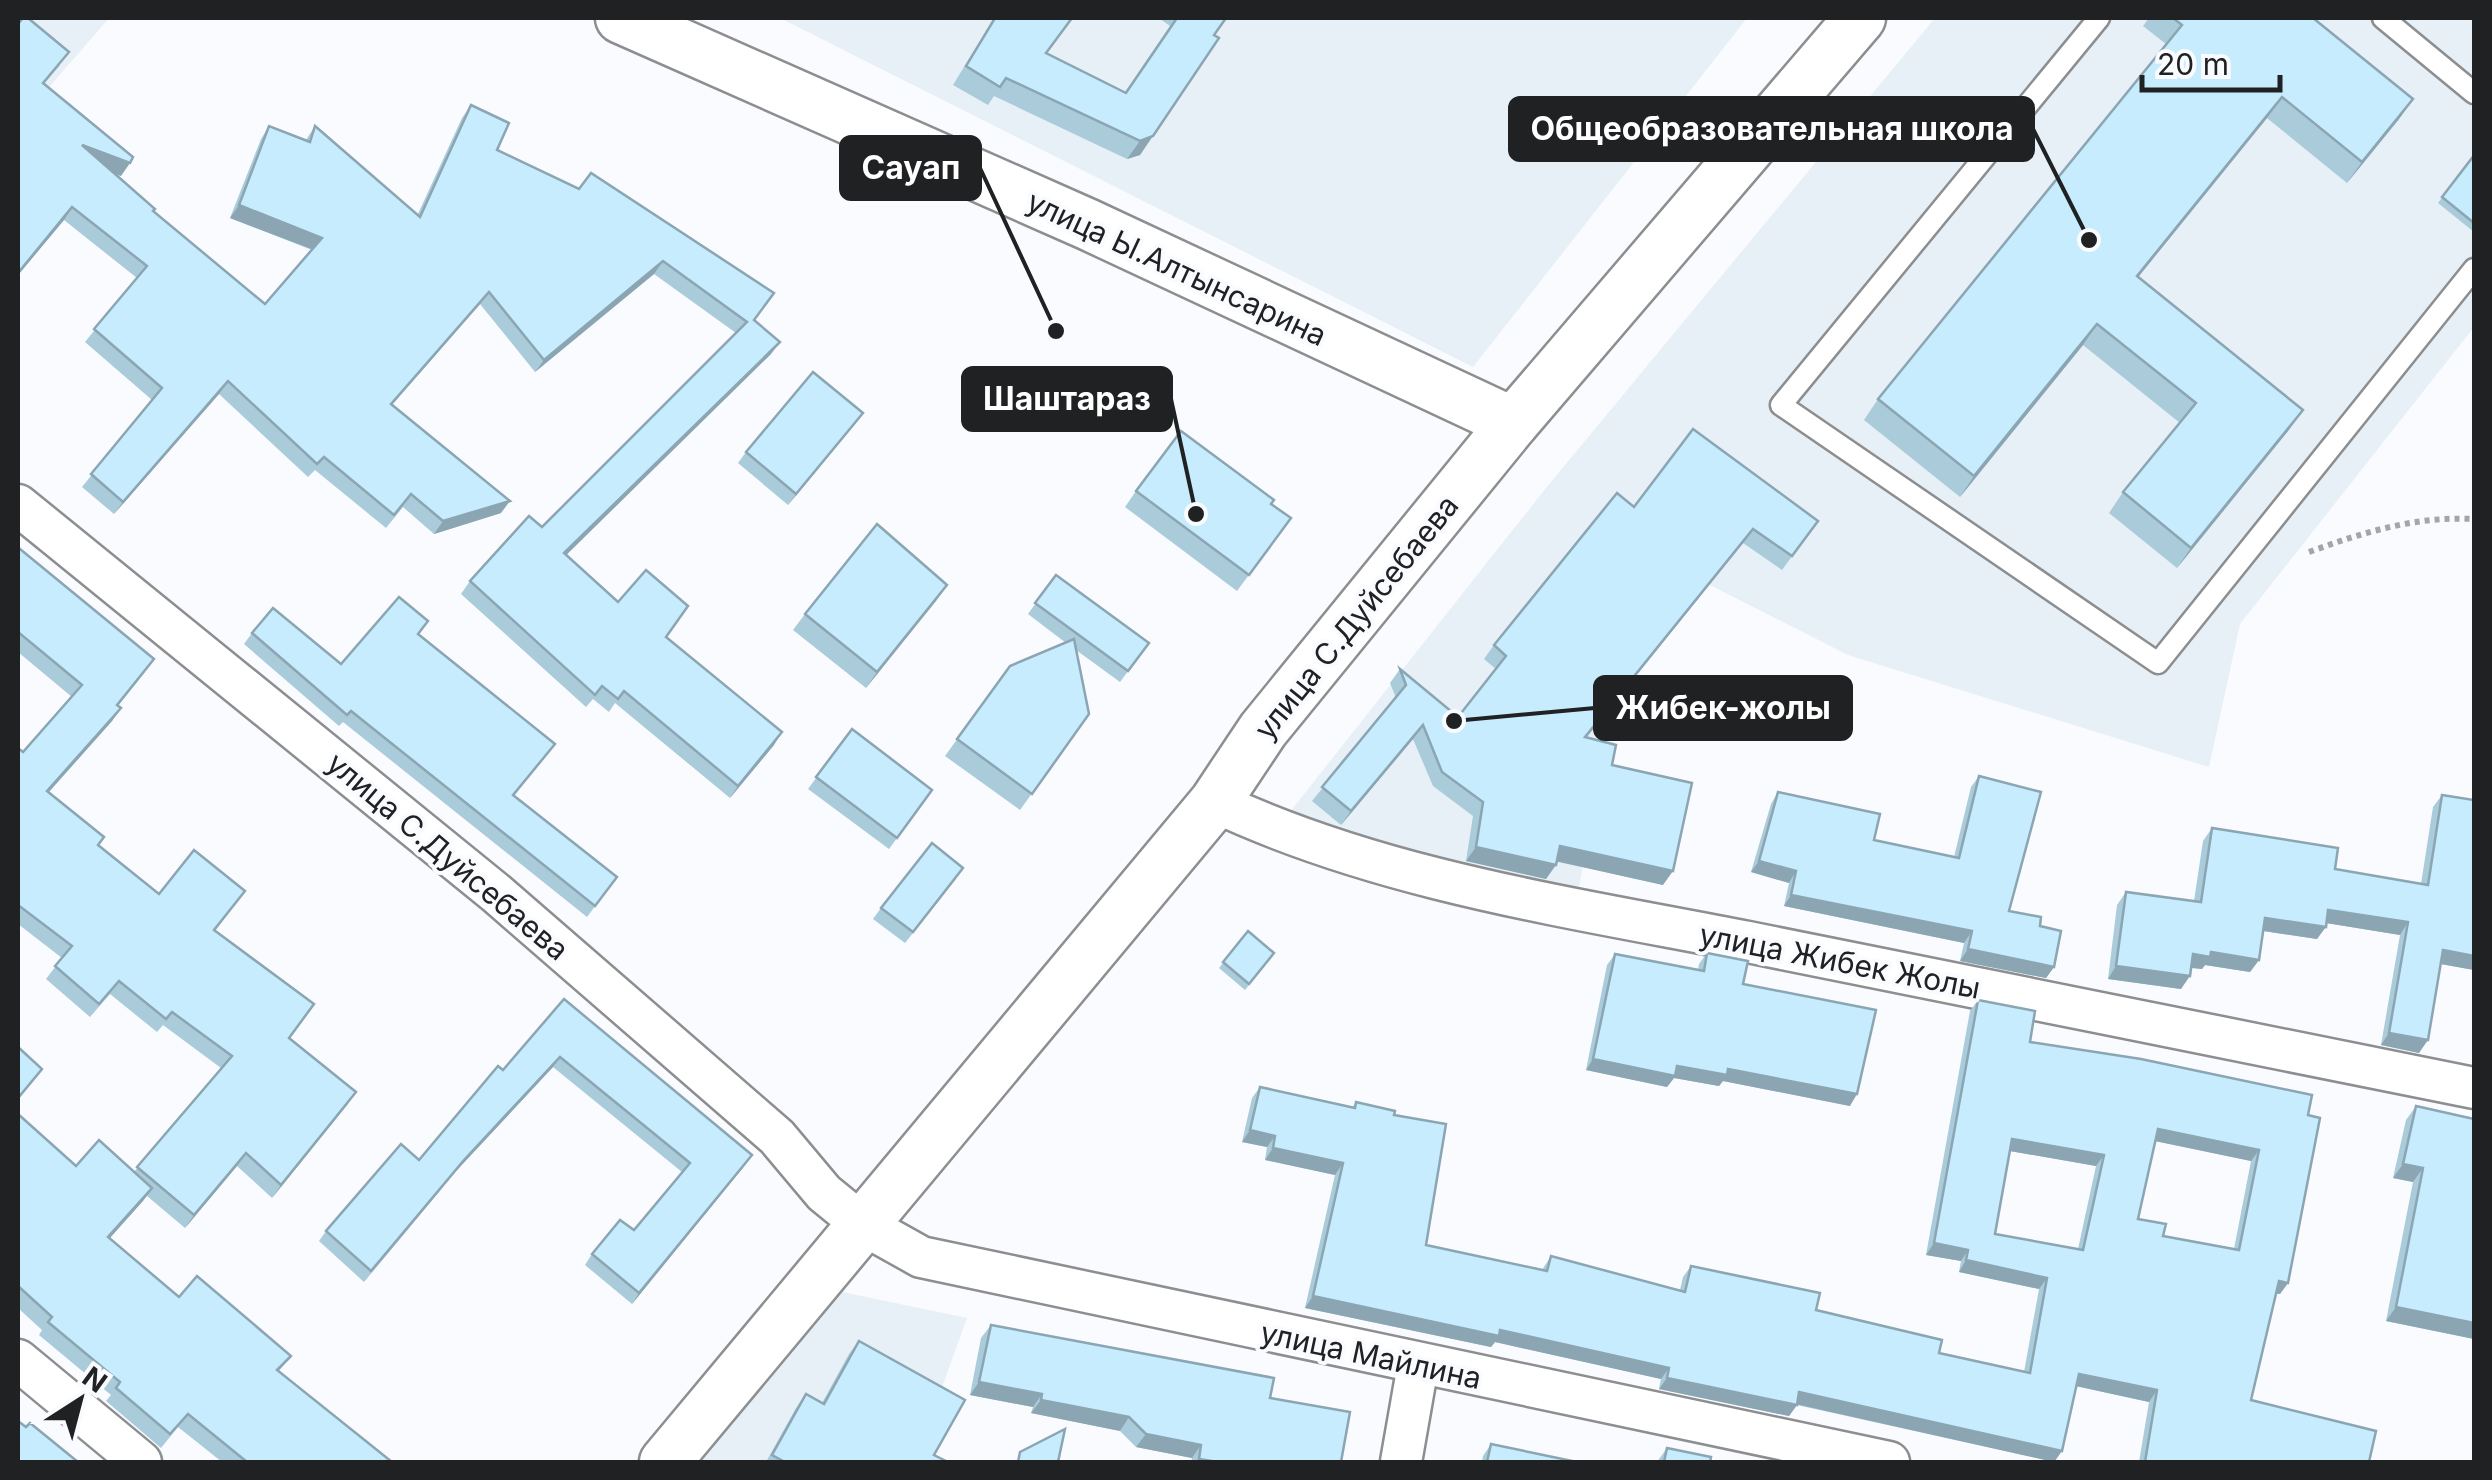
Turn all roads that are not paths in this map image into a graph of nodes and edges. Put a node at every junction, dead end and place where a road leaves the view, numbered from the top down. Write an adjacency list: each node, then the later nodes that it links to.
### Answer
1 (621, 18): 7 (street, улица Ы.Алтынсарина)
2 (1860, 18): 7 (street, улица С.Дуйсебаева)
3 (2099, 18): 6 (lane)
4 (2382, 18): 5 (lane)
5 (2474, 93)
6 (2474, 268)
7 (1513, 423): 9 (street, улица С.Дуйсебаева)
8 (18, 505): 11 (street, улица С.Дуйсебаева)
9 (1215, 802): 10 (street, улица Жибек Жолы); 11 (street, улица С.Дуйсебаева)
10 (2474, 1088)
11 (862, 1224): 13 (street, улица Майлина); 15 (street, улица С.Дуйсебаева)
12 (18, 1360): 14 (street)
13 (1418, 1365): 16 (street); 17 (street, улица Майлина)
14 (141, 1462)
15 (665, 1462)
16 (1401, 1462)
17 (1889, 1462)

